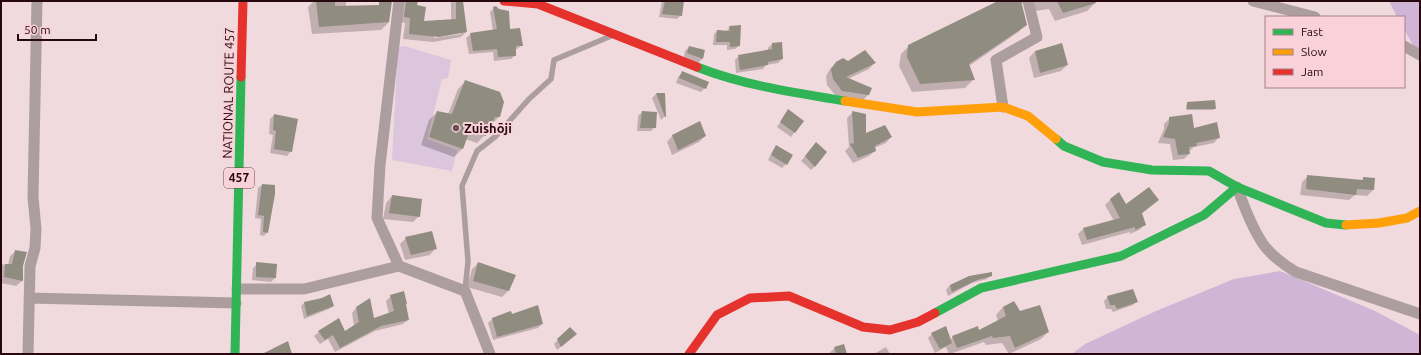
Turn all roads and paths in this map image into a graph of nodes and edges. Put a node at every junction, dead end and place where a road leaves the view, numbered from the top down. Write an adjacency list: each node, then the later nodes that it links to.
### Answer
1 (37, 1): 17 (street)
2 (244, 1): 15 (main road, NATIONAL ROUTE 457 / 457)
3 (399, 1): 14 (street)
4 (504, 1): 8 (main road)
5 (1028, 1): 11 (street)
6 (1253, 1): 7 (street)
7 (1311, 16)
8 (615, 35): 11 (main road); 16 (lane)
9 (1405, 47): 10 (street)
10 (1420, 55)
11 (1003, 107): 12 (main road)
12 (1237, 187): 13 (main road); 19 (street); 23 (main road)
13 (1420, 211)
14 (399, 266): 15 (street); 16 (street)
15 (237, 289): 18 (main road, NATIONAL ROUTE 457 / 457)
16 (465, 291): 22 (street)
17 (28, 298): 18 (street); 20 (street)
18 (236, 303): 21 (main road, NATIONAL ROUTE 457 / 457)
19 (1420, 314)
20 (28, 354)
21 (235, 354)
22 (490, 354)
23 (689, 354)

